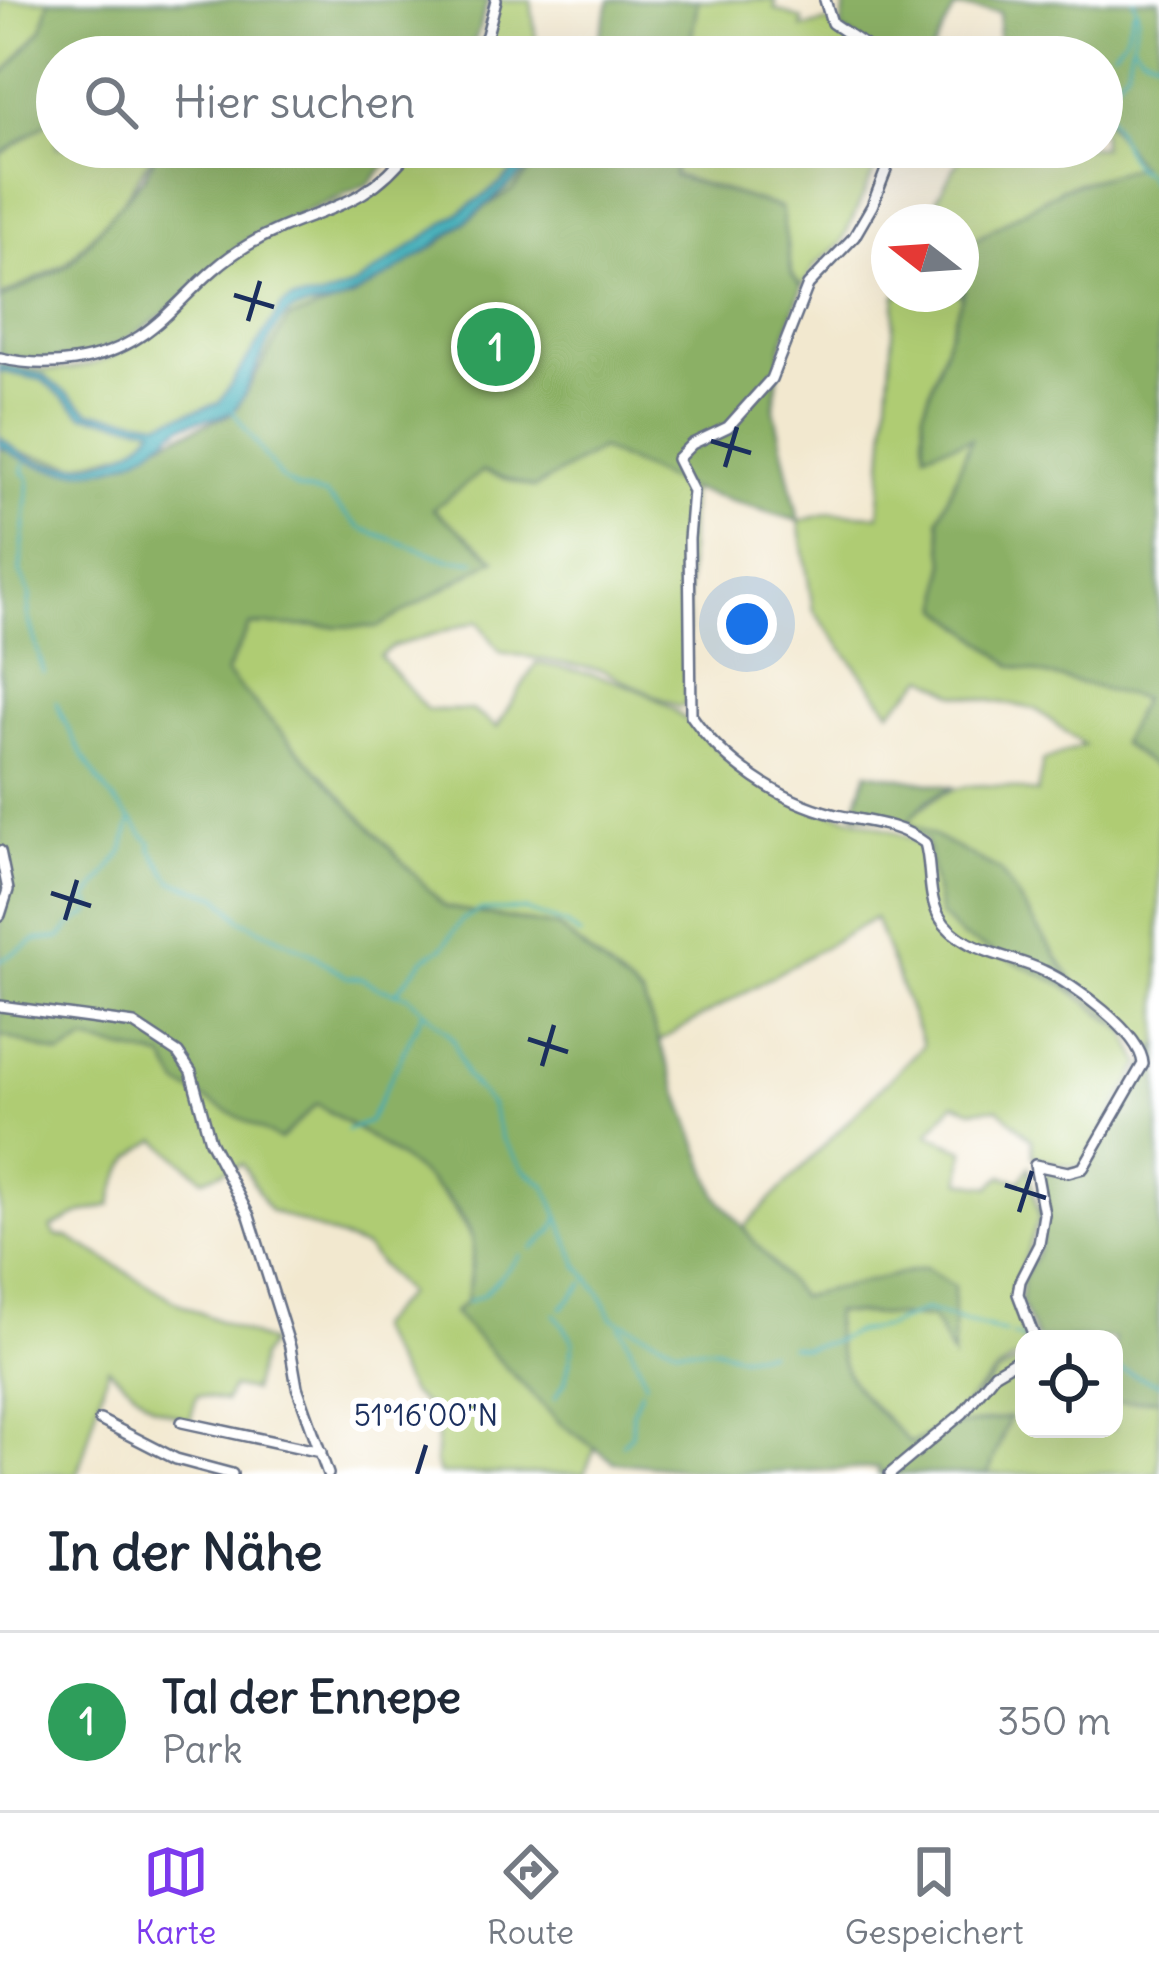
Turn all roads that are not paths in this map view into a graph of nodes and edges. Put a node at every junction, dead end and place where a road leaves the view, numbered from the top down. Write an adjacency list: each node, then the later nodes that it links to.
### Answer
1 (496, 0): 3 (street)
2 (825, 0): 4 (street)
3 (486, 36)
4 (851, 36)
5 (396, 168): 7 (street)
6 (887, 168): 11 (street)
7 (0, 358)
8 (0, 850): 9 (street)
9 (0, 915)
10 (0, 1006): 15 (street)
11 (1031, 1330)
12 (1015, 1362): 18 (street)
13 (100, 1420): 16 (street)
14 (182, 1423): 15 (street)
15 (321, 1452): 17 (street)
16 (232, 1474)
17 (328, 1474)
18 (890, 1474)

